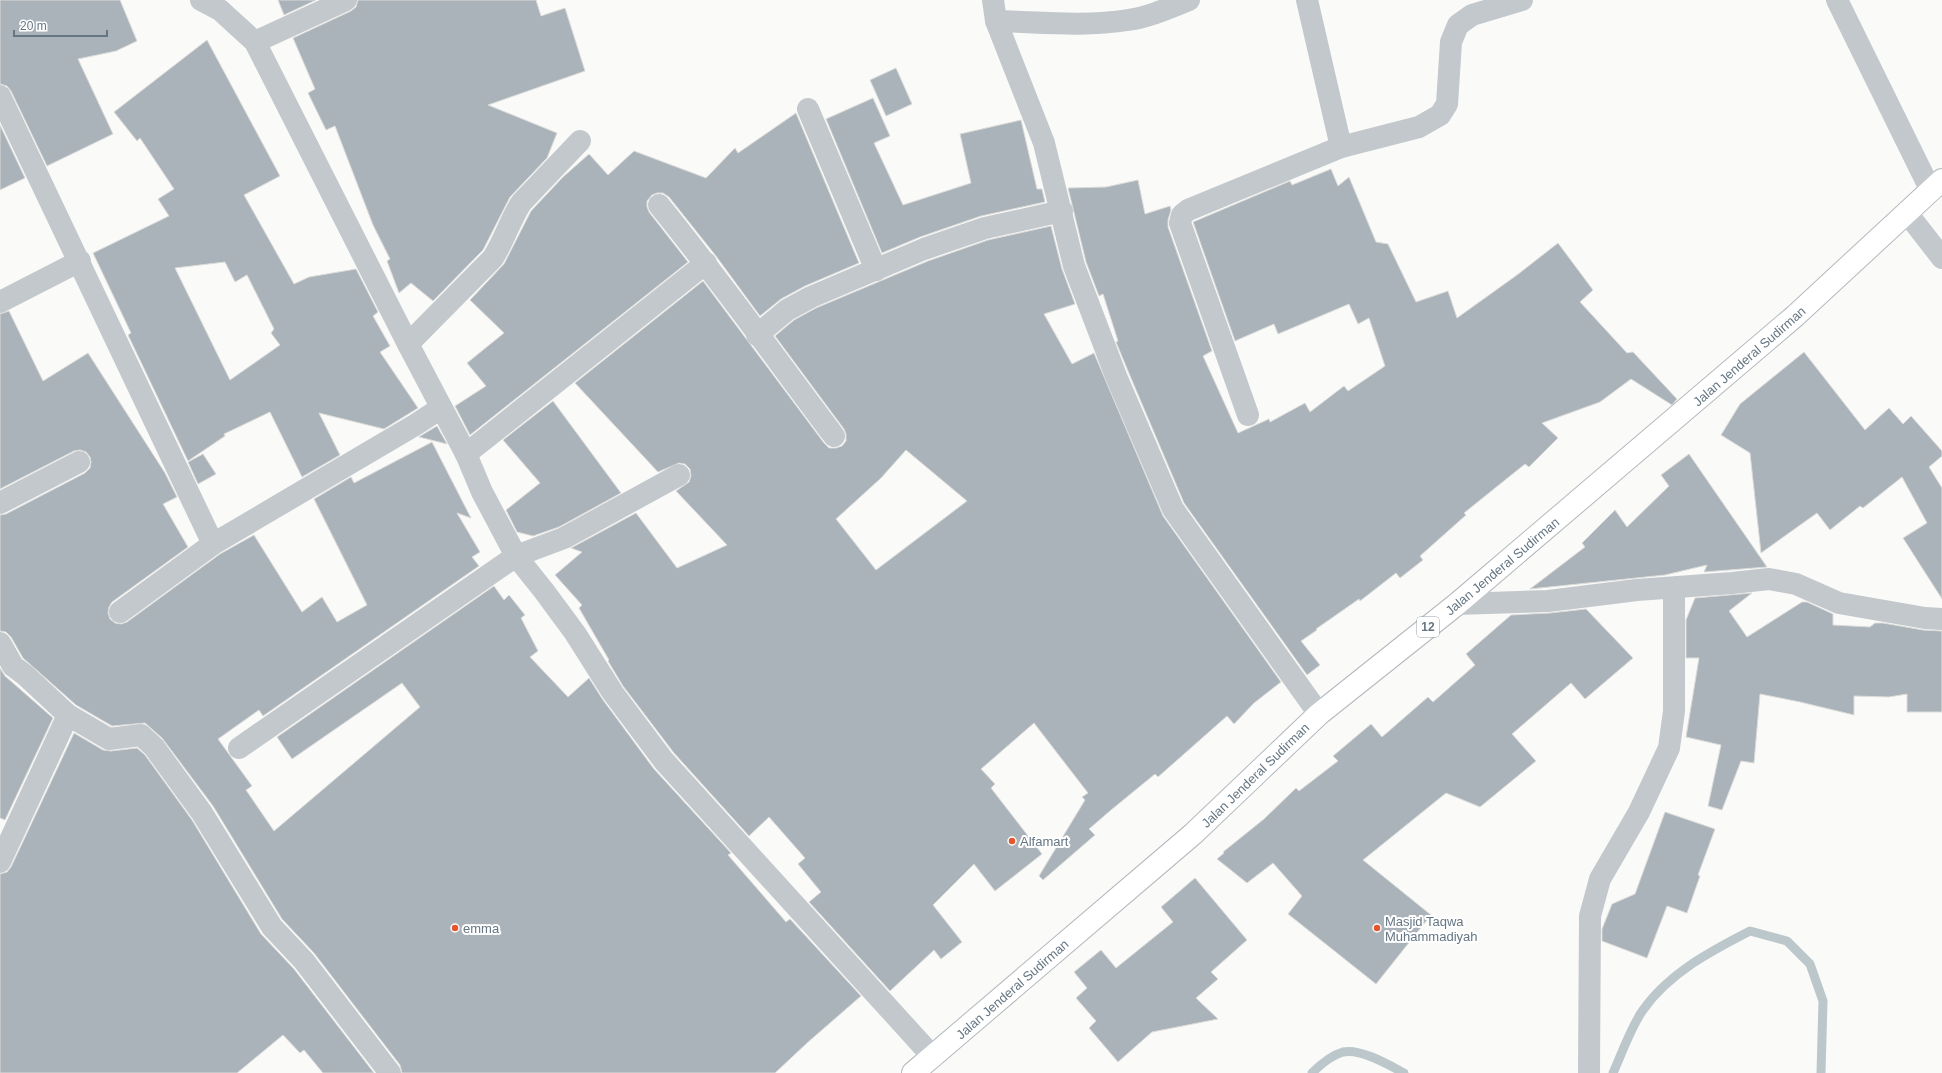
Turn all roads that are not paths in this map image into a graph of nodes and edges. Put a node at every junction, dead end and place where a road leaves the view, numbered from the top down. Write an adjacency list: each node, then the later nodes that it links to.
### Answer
1 (201, 0): 8 (street)
2 (346, 0): 8 (street)
3 (1189, 0): 7 (street)
4 (1307, 0): 12 (street)
5 (1522, 0): 12 (street)
6 (1837, 0): 13 (street)
7 (995, 10): 15 (street)
8 (255, 42): 23 (street)
9 (0, 96): 18 (street)
10 (808, 109): 20 (street)
11 (580, 141): 23 (street)
12 (1341, 147): 25 (street)
13 (1936, 185): 16 (highway, Jalan Jenderal Sudirman / 12)
14 (660, 205): 19 (street)
15 (1062, 211): 20 (street); 38 (street)
16 (1907, 213): 17 (street); 34 (highway, Jalan Jenderal Sudirman / 12)
17 (1942, 258)
18 (80, 261): 21 (street); 31 (street)
19 (706, 263): 22 (street); 27 (street)
20 (876, 270): 22 (street)
21 (0, 302)
22 (757, 335): 26 (street)
23 (408, 344): 24 (street)
24 (441, 408): 27 (street); 31 (street)
25 (1248, 415)
26 (834, 436)
27 (466, 454): 32 (street)
28 (79, 462): 30 (street)
29 (679, 475): 32 (street)
30 (0, 503)
31 (213, 544): 35 (street)
32 (516, 556): 40 (street); 42 (street)
33 (1674, 588): 34 (street); 36 (street); 43 (street)
34 (1457, 604): 38 (highway, Jalan Jenderal Sudirman / 12)
35 (120, 612)
36 (1942, 619)
37 (0, 643): 39 (street)
38 (1319, 714): 42 (highway, Jalan Jenderal Sudirman / 12)
39 (68, 715): 41 (street); 44 (street)
40 (239, 748)
41 (0, 862)
42 (932, 1057): 45 (highway, Jalan Jenderal Sudirman / 12)
43 (1590, 1069)
44 (390, 1073)
45 (913, 1073)

